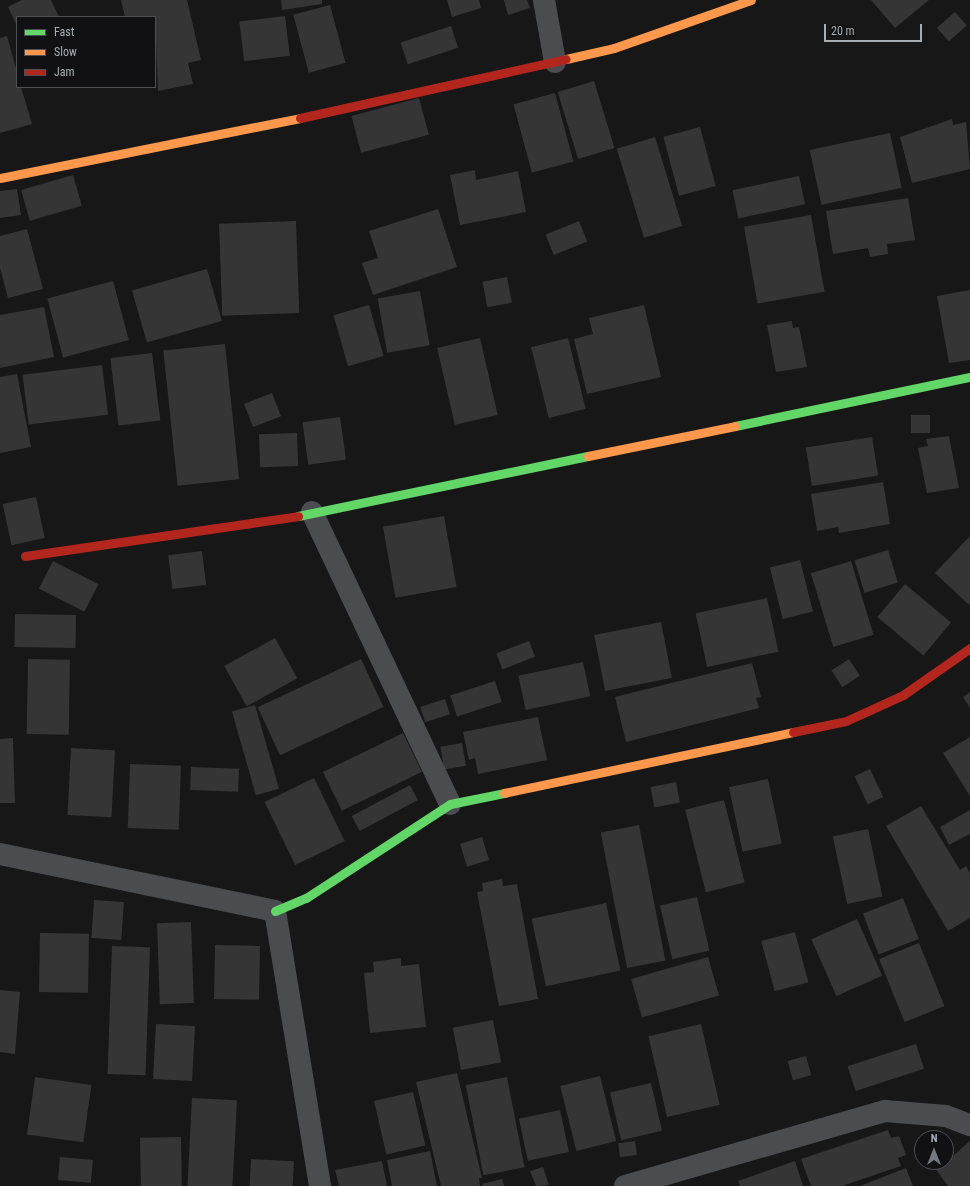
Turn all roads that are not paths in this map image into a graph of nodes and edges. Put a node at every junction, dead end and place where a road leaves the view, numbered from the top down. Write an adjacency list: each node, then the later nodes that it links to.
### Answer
1 (544, 0): 3 (street)
2 (751, 0): 3 (street)
3 (555, 62): 4 (street)
4 (0, 178)
5 (970, 377): 6 (street)
6 (312, 512): 7 (street); 9 (street)
7 (25, 556)
8 (970, 648): 9 (street)
9 (450, 804): 11 (street)
10 (0, 854): 11 (street)
11 (275, 911): 14 (street)
12 (970, 1124): 13 (street)
13 (683, 1177): 15 (street)
14 (320, 1186)
15 (624, 1186)

